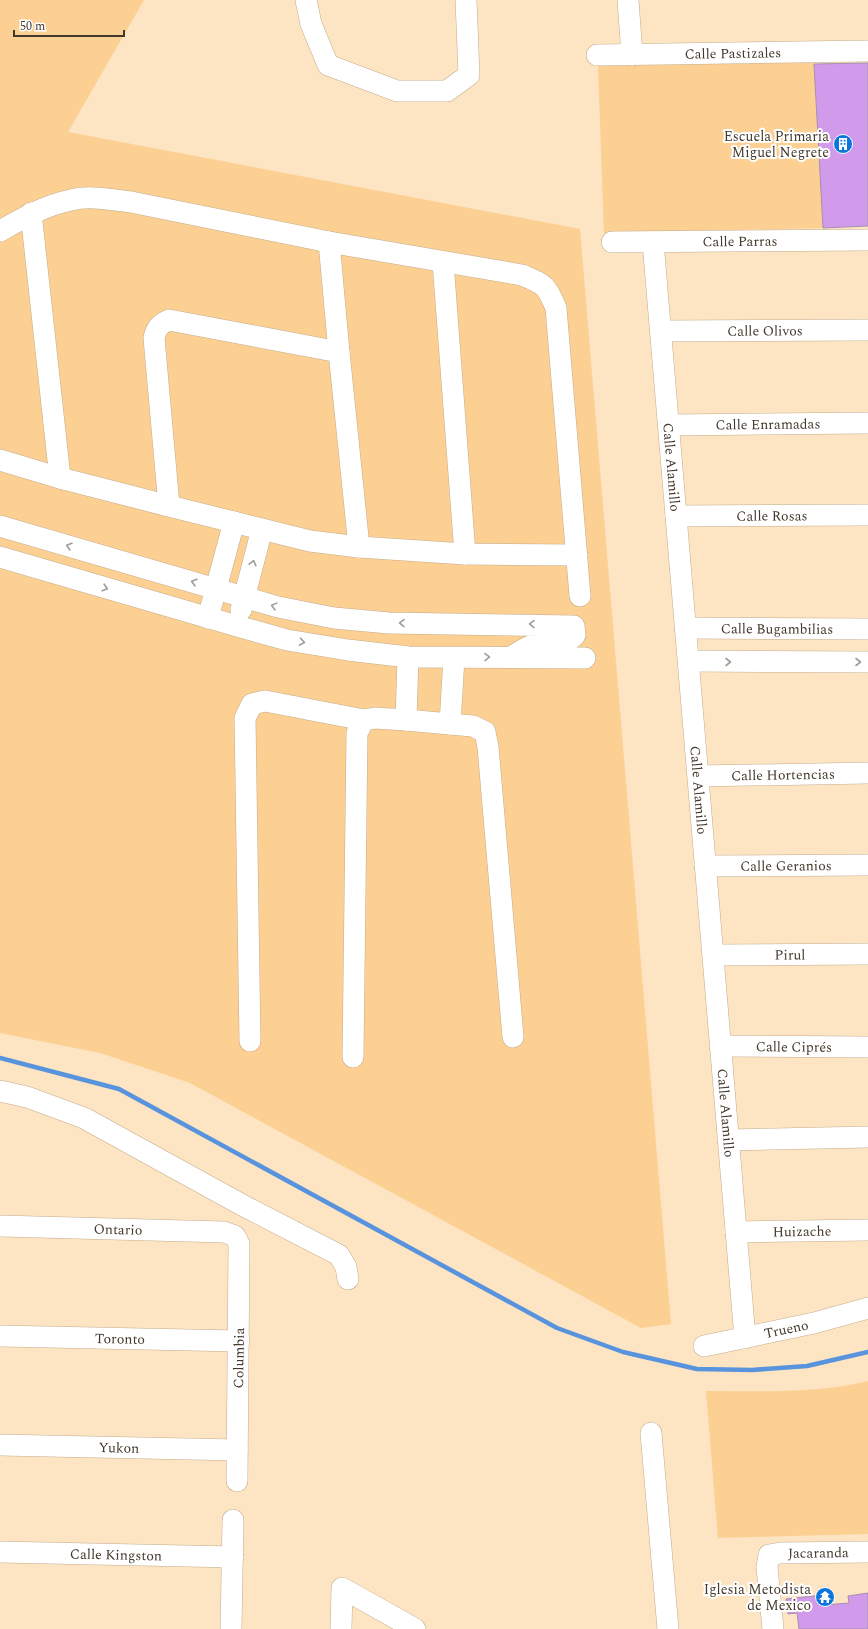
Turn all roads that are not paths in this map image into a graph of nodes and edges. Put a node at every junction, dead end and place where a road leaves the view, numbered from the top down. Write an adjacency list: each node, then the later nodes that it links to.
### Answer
1 (306, 0): 2 (street)
2 (466, 0)
3 (628, 0): 6 (street)
4 (868, 51): 6 (street, Calle Pastizales)
5 (597, 55): 6 (street, Calle Pastizales)
6 (632, 55)
7 (31, 213): 8 (street); 10 (street); 20 (street)
8 (0, 231)
9 (868, 240): 12 (street, Calle Parras)
10 (329, 242): 13 (street); 16 (street)
11 (612, 242): 12 (street, Calle Parras)
12 (653, 242): 15 (street, Calle Alamillo)
13 (442, 262): 28 (street); 29 (street)
14 (868, 330): 15 (street, Calle Olivos)
15 (661, 331): 18 (street, Calle Alamillo)
16 (338, 352): 21 (street); 27 (street)
17 (868, 423): 18 (street, Calle Enramadas)
18 (669, 425): 23 (street, Calle Alamillo)
19 (0, 460): 20 (street)
20 (60, 478): 21 (street)
21 (169, 506): 24 (street)
22 (868, 515): 23 (street, Calle Rosas)
23 (676, 516): 36 (street, Calle Alamillo)
24 (234, 522): 26 (street); 31 (street)
25 (0, 526): 31 (street, one-way to 25)
26 (262, 529): 27 (street); 33 (street, one-way to 26)
27 (359, 547): 28 (street)
28 (464, 554): 29 (street)
29 (577, 556): 32 (street)
30 (0, 557): 34 (street, one-way to 34)
31 (216, 589): 33 (street); 34 (street)
32 (580, 596)
33 (245, 597): 35 (street); 39 (street, one-way to 33)
34 (208, 618): 35 (street)
35 (237, 626): 38 (street, one-way to 38)
36 (685, 628): 37 (street, Calle Bugambilias); 42 (street, Calle Alamillo)
37 (868, 629)
38 (408, 656): 40 (street); 45 (street)
39 (511, 656): 40 (street, one-way to 39); 41 (street)
40 (454, 658): 46 (street)
41 (585, 658)
42 (688, 661): 43 (street, one-way to 43); 48 (street, Calle Alamillo)
43 (868, 662)
44 (364, 720): 45 (street); 54 (street); 57 (street)
45 (406, 720): 46 (street)
46 (450, 724): 53 (street)
47 (868, 773): 48 (street, Calle Hortencias)
48 (699, 776): 50 (street, Calle Alamillo)
49 (868, 865): 50 (street, Calle Geranios)
50 (705, 866): 52 (street, Calle Alamillo)
51 (868, 954): 52 (street, Pirul)
52 (713, 955): 55 (street, Calle Alamillo)
53 (513, 1037)
54 (250, 1041)
55 (720, 1046): 56 (street, Calle Ciprés); 60 (street, Calle Alamillo)
56 (868, 1047)
57 (353, 1057)
58 (0, 1091): 65 (street)
59 (868, 1137): 60 (street)
60 (728, 1140): 63 (street, Calle Alamillo)
61 (0, 1226): 64 (street, Ontario)
62 (868, 1230): 63 (street, Huizache)
63 (736, 1232): 68 (street, Calle Alamillo)
64 (235, 1236): 69 (street, Columbia)
65 (348, 1279)
66 (868, 1308): 68 (street, Trueno)
67 (0, 1336): 69 (street, Toronto)
68 (745, 1338): 70 (street, Trueno)
69 (239, 1341): 73 (street, Columbia)
70 (704, 1346)
71 (651, 1433): 82 (street)
72 (0, 1445): 73 (street, Yukon)
73 (237, 1450): 74 (street, Columbia)
74 (237, 1481)
75 (233, 1520): 78 (street)
76 (0, 1552): 78 (street, Calle Kingston)
77 (868, 1552): 83 (street, Jacaranda)
78 (233, 1557): 79 (street)
79 (232, 1629)
80 (341, 1629): 81 (street)
81 (415, 1629)
82 (668, 1629)
83 (773, 1629)

